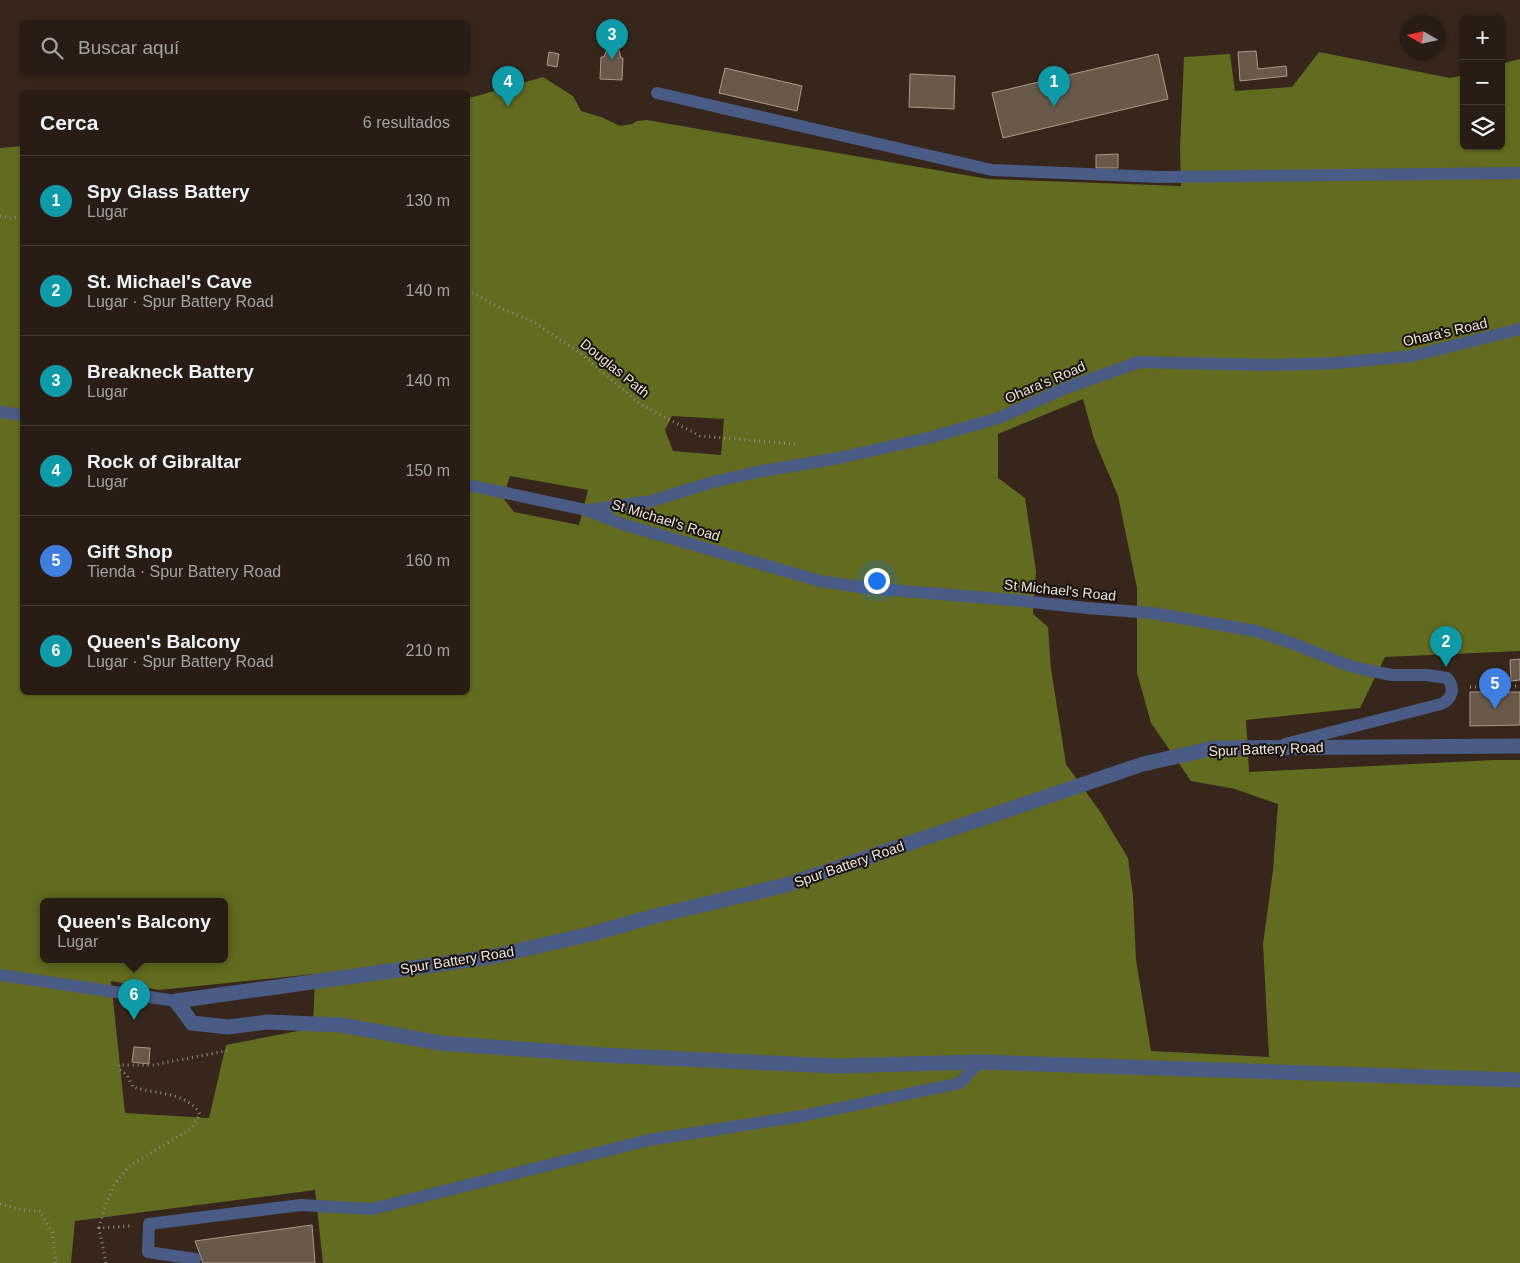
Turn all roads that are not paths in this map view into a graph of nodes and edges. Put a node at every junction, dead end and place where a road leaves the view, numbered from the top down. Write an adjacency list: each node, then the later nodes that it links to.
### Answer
1 (657, 93): 2 (lane)
2 (1520, 173)
3 (1520, 328): 7 (lane, Ohara's Road)
4 (0, 412): 5 (lane)
5 (20, 415)
6 (470, 485): 7 (lane, St Michael's Road)
7 (586, 510): 9 (lane, St Michael's Road)
8 (1520, 746): 9 (street, Spur Battery Road)
9 (1273, 747): 11 (street, Spur Battery Road)
10 (0, 974): 11 (lane)
11 (176, 1001): 12 (street)
12 (979, 1062): 13 (street); 14 (lane)
13 (1520, 1080)
14 (195, 1260)

